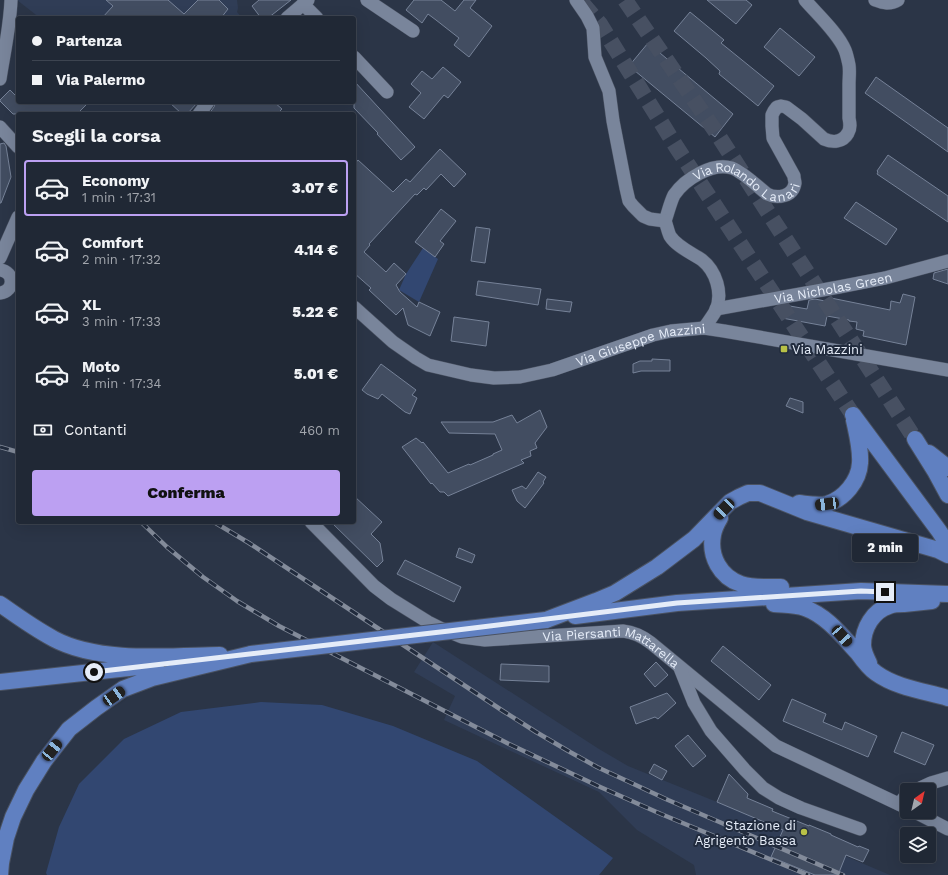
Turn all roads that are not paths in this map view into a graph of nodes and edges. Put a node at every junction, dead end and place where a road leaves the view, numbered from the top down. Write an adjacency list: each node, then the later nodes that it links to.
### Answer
1 (11, 0): 12 (street)
2 (367, 0): 10 (street)
3 (576, 0): 16 (street)
4 (805, 0): 16 (street, Via Rolando Lanari)
5 (875, 0): 6 (street)
6 (898, 0)
7 (306, 2): 8 (street); 9 (street)
8 (289, 16)
9 (316, 16)
10 (414, 31)
11 (356, 59): 13 (street)
12 (0, 79)
13 (387, 92)
14 (0, 127): 15 (street)
15 (16, 145)
16 (665, 221): 21 (street)
17 (16, 229): 19 (street)
18 (948, 261): 21 (street, Via Nicholas Green)
19 (8, 278)
20 (356, 308): 22 (street, Via Giuseppe Mazzini)
21 (716, 309): 22 (street)
22 (704, 328): 23 (street, Via Giuseppe Mazzini)
23 (948, 370)
24 (948, 468): 25 (main road)
25 (948, 495)
26 (772, 497): 27 (main road); 29 (main road); 30 (main road)
27 (724, 509): 32 (main road); 38 (main road)
28 (313, 524): 40 (street, Via Piersanti Mattarella)
29 (948, 544)
30 (948, 555)
31 (948, 584): 33 (main road)
32 (861, 591): 33 (main road); 36 (main road)
33 (910, 592): 34 (main road)
34 (948, 594)
35 (948, 599): 41 (main road)
36 (713, 601): 38 (main road); 41 (main road)
37 (0, 604): 39 (main road)
38 (546, 620): 39 (main road, bridge)
39 (251, 654): 42 (main road); 52 (main road)
40 (680, 667): 48 (street, Via Piersanti Mattarella); 50 (street)
41 (875, 672): 44 (main road)
42 (0, 682)
43 (948, 688): 44 (main road)
44 (930, 693): 45 (main road)
45 (948, 698)
46 (948, 778): 47 (street)
47 (931, 783)
48 (900, 800)
49 (929, 819): 51 (street)
50 (860, 829)
51 (948, 829)
52 (0, 875)

